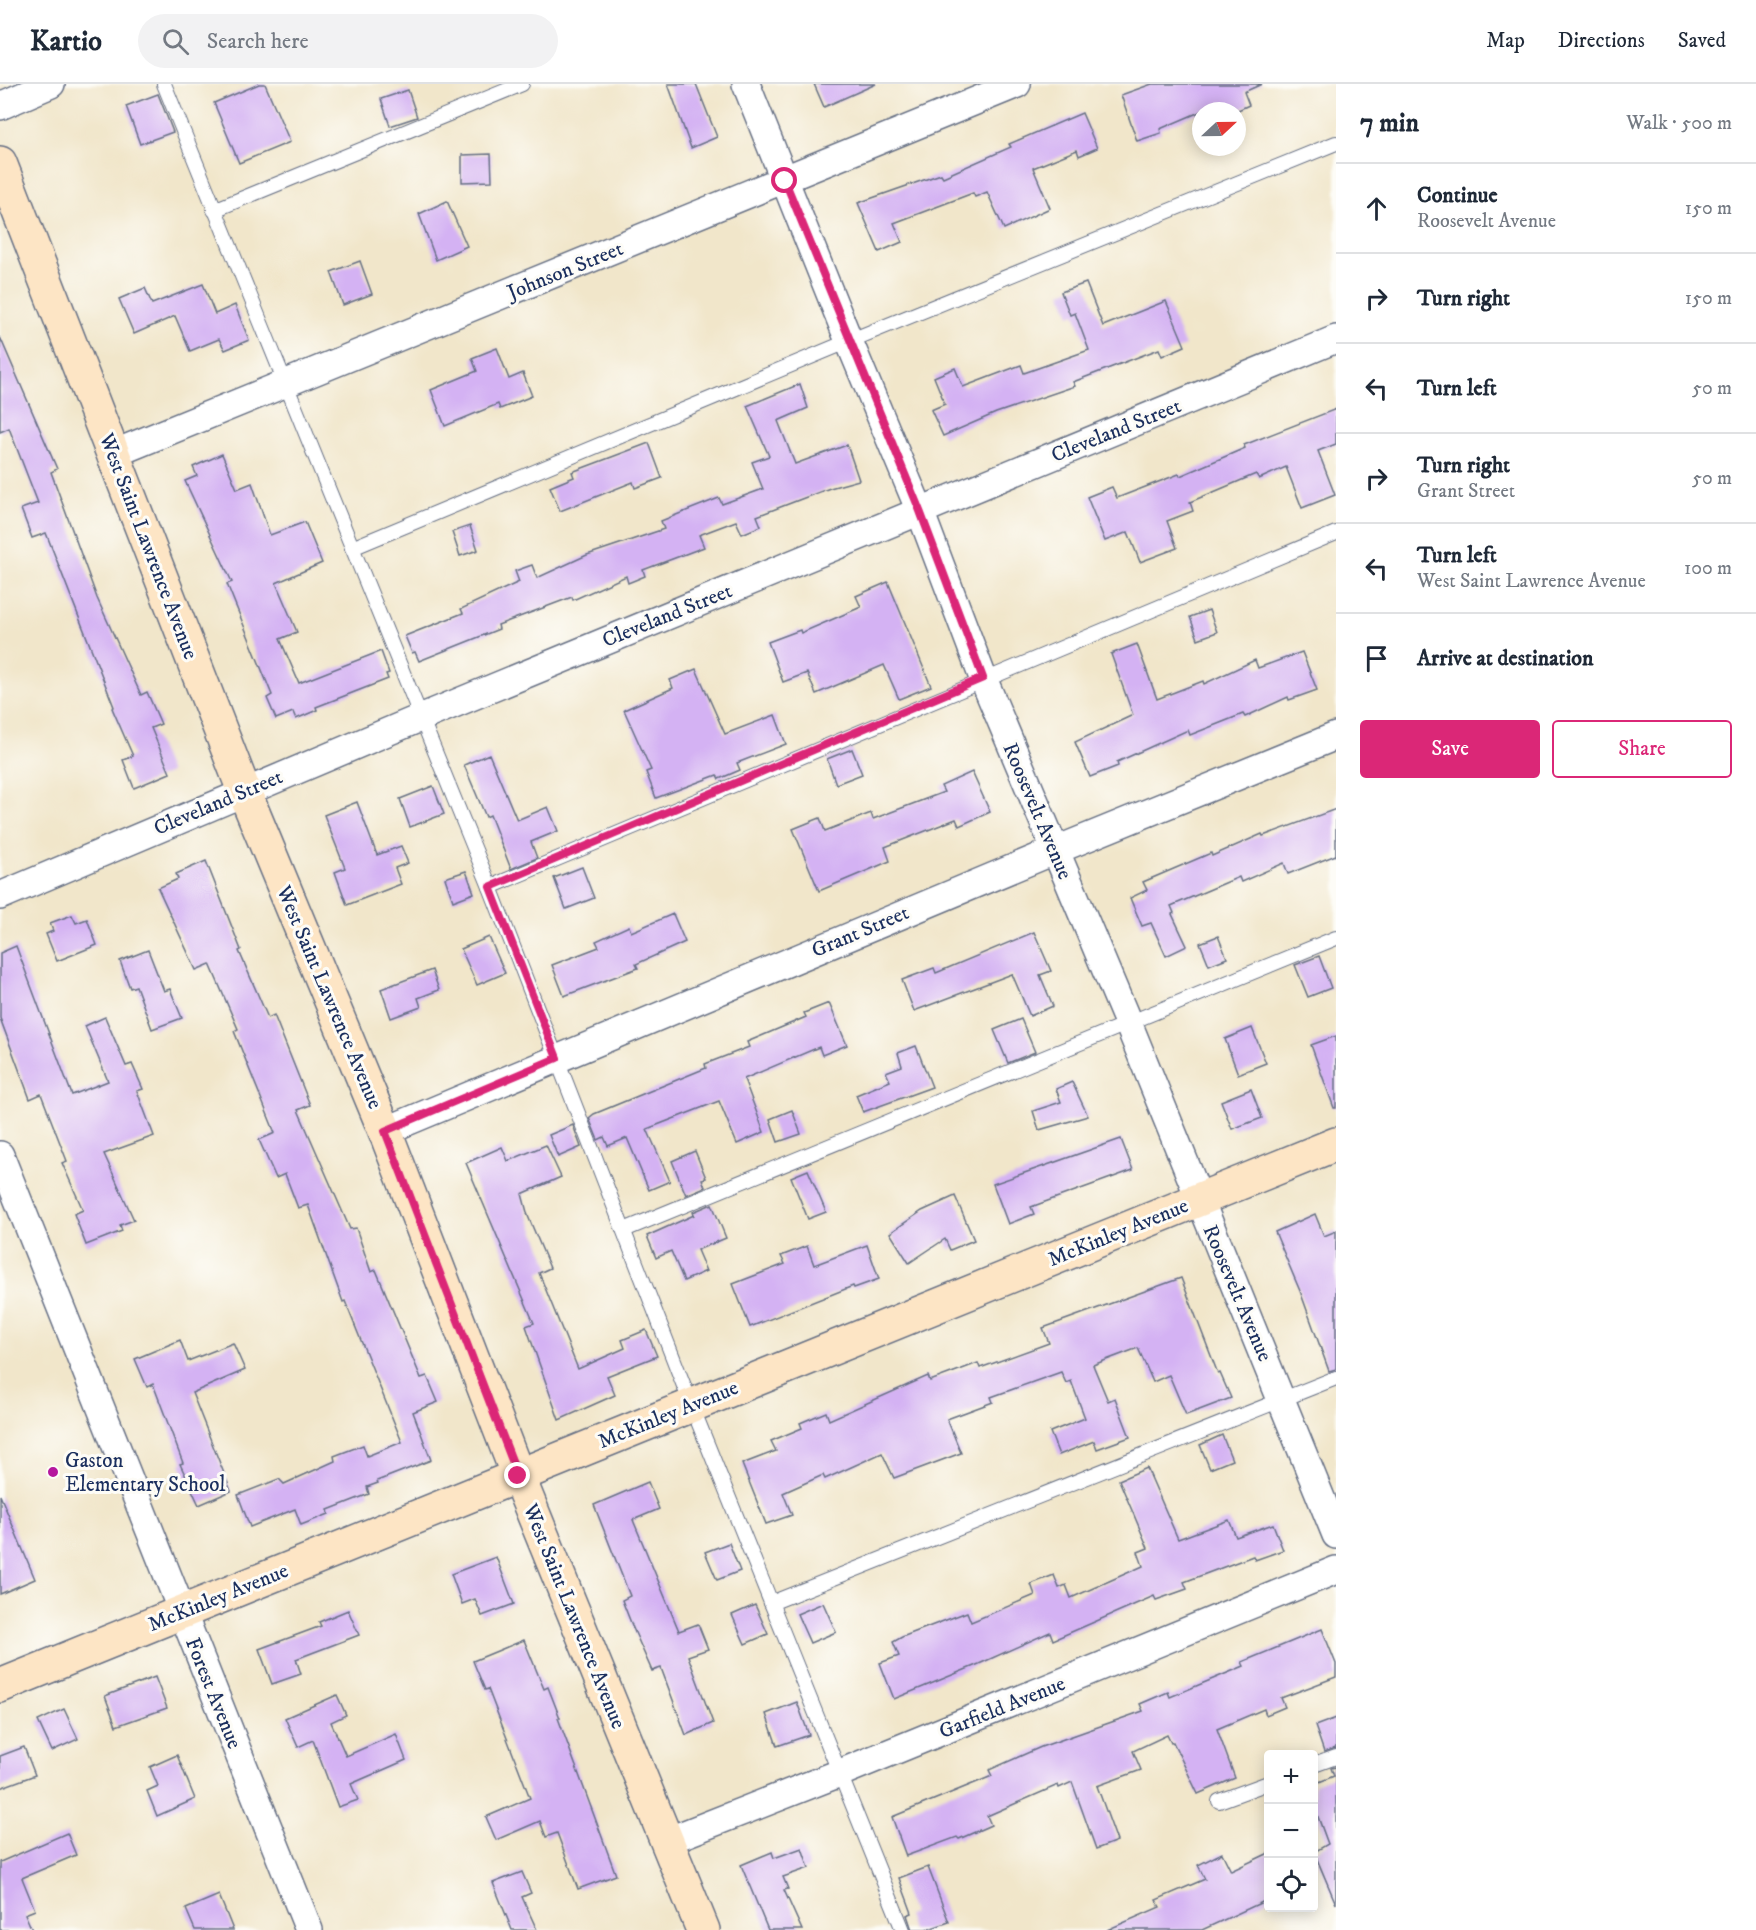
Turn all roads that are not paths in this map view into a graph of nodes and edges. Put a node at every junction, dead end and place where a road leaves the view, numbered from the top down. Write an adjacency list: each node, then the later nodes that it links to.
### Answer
1 (51, 84): 6 (street)
2 (164, 84): 10 (lane)
3 (522, 84): 10 (lane)
4 (746, 84): 9 (street, Roosevelt Avenue)
5 (1017, 84): 9 (street, Johnson Street)
6 (0, 106)
7 (1336, 143): 12 (lane)
8 (0, 162): 14 (street, West Saint Lawrence Avenue)
9 (785, 181): 12 (street, Roosevelt Avenue); 13 (street, Johnson Street)
10 (214, 210): 13 (lane)
11 (1336, 339): 15 (street, Cleveland Street)
12 (849, 341): 15 (street, Roosevelt Avenue); 17 (lane)
13 (285, 384): 14 (street, Johnson Street); 17 (lane)
14 (113, 454): 21 (street, West Saint Lawrence Avenue)
15 (920, 511): 18 (street, Roosevelt Avenue); 19 (street, Cleveland Street)
16 (1336, 533): 18 (lane)
17 (352, 548): 19 (lane)
18 (983, 678): 22 (street, Roosevelt Avenue); 23 (lane)
19 (420, 718): 21 (street, Cleveland Street); 23 (lane)
20 (1336, 736): 22 (street, Grant Street)
21 (244, 791): 24 (street, Cleveland Street); 28 (street, West Saint Lawrence Avenue)
22 (1054, 850): 26 (street, Roosevelt Avenue); 27 (street, Grant Street)
23 (490, 887): 27 (lane)
24 (0, 896)
25 (1336, 938): 26 (lane)
26 (1129, 1025): 31 (street, Roosevelt Avenue); 32 (lane)
27 (557, 1058): 28 (street, Grant Street); 32 (lane)
28 (385, 1131): 36 (street, West Saint Lawrence Avenue)
29 (1336, 1144): 31 (street, McKinley Avenue)
30 (0, 1155): 40 (street, Forest Avenue)
31 (1198, 1200): 34 (street, Roosevelt Avenue); 35 (street, McKinley Avenue)
32 (624, 1230): 35 (lane)
33 (1336, 1378): 34 (lane)
34 (1283, 1400): 37 (street, Roosevelt Avenue); 39 (lane)
35 (691, 1404): 36 (street, McKinley Avenue); 39 (lane)
36 (518, 1476): 40 (street, McKinley Avenue); 47 (street, West Saint Lawrence Avenue)
37 (1336, 1535)
38 (1336, 1570): 44 (street, Garfield Avenue)
39 (771, 1603): 44 (lane)
40 (182, 1611): 41 (street, McKinley Avenue); 48 (street, Forest Avenue)
41 (0, 1686)
42 (1336, 1757): 43 (lane)
43 (1318, 1764)
44 (840, 1773): 47 (street, Garfield Avenue); 50 (lane)
45 (1264, 1785): 46 (lane)
46 (1219, 1801)
47 (667, 1841): 49 (street, West Saint Lawrence Avenue)
48 (309, 1930)
49 (703, 1930)
50 (903, 1930)

